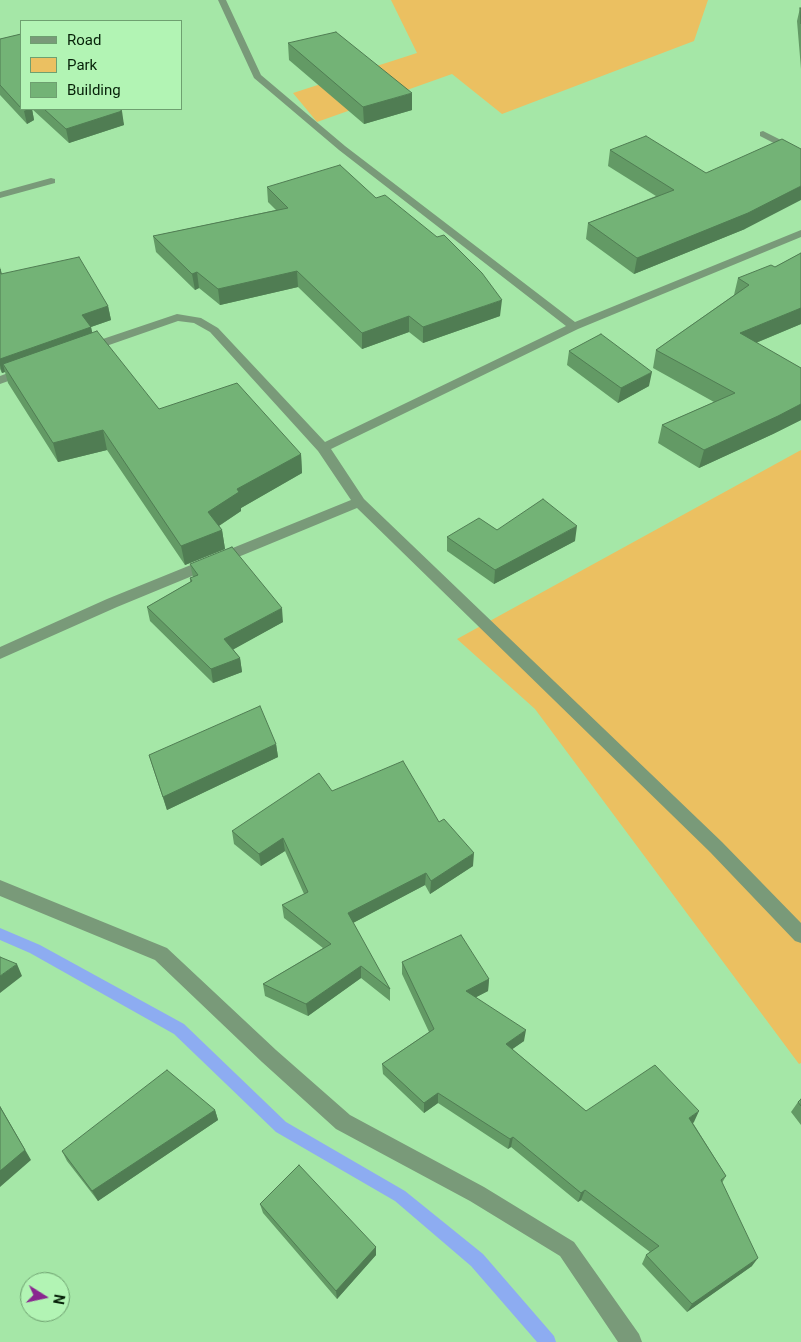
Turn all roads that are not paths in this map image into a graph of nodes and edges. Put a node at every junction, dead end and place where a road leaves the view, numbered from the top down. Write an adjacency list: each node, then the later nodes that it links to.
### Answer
1 (222, 0): 7 (street)
2 (763, 134): 3 (street)
3 (801, 154)
4 (51, 181): 5 (street)
5 (0, 195)
6 (801, 233): 7 (street)
7 (574, 327): 11 (street)
8 (74, 353): 11 (street)
9 (37, 367): 10 (street)
10 (0, 380)
11 (323, 448): 12 (street)
12 (359, 502): 13 (street); 15 (street)
13 (0, 653)
14 (0, 888): 16 (street)
15 (801, 935)
16 (631, 1342)

